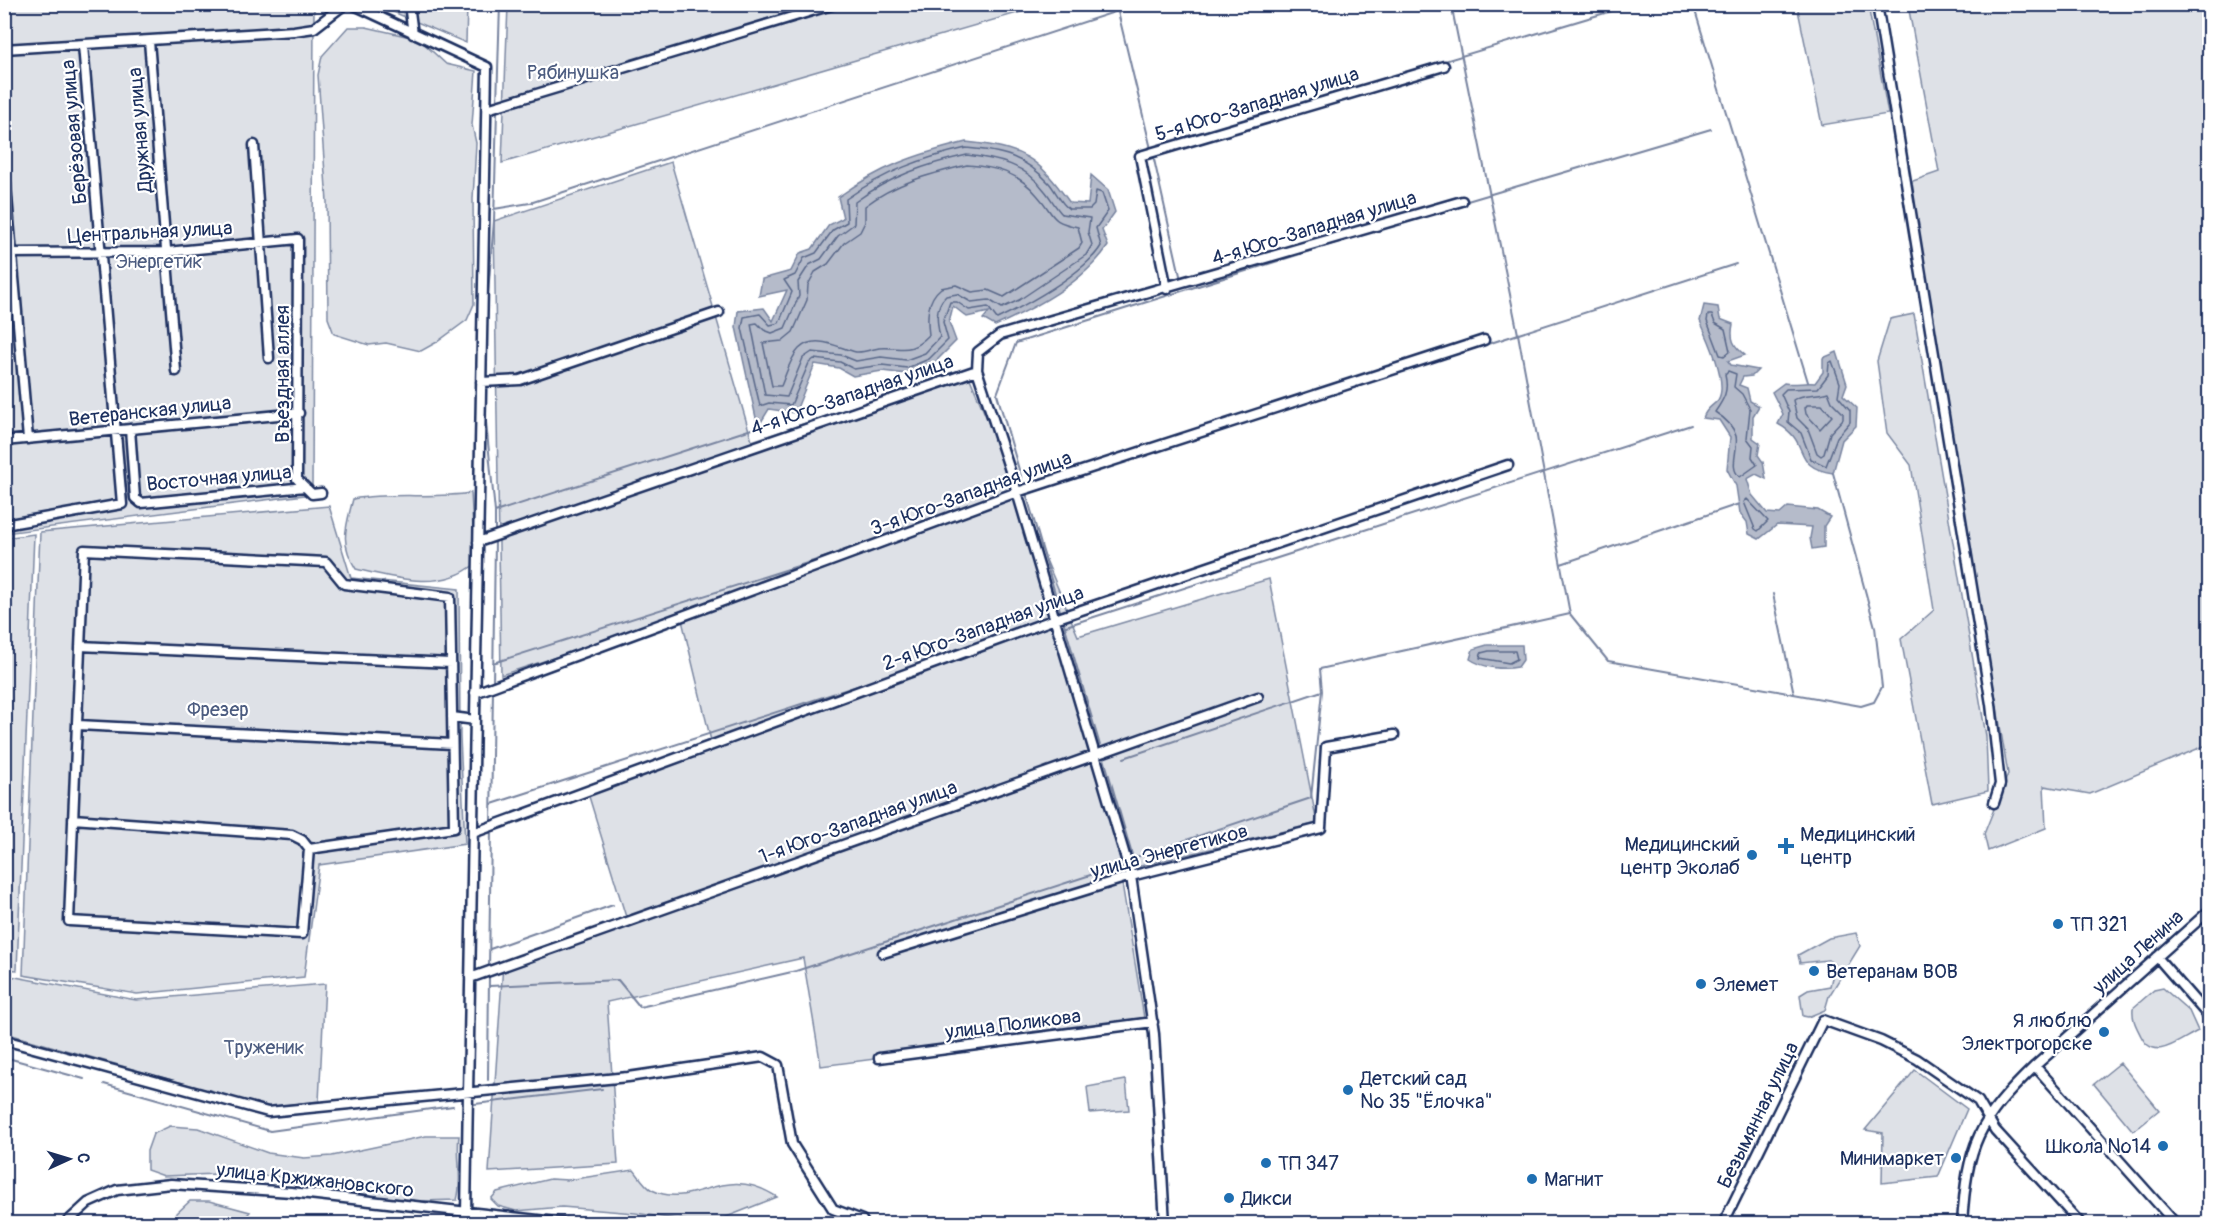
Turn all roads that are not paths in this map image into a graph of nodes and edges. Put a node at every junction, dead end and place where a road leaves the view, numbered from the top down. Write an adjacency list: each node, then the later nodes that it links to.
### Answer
1 (345, 4): 7 (street)
2 (352, 4): 6 (street)
3 (409, 4): 6 (street)
4 (835, 4): 11 (street)
5 (1877, 4): 50 (street)
6 (413, 34): 11 (street)
7 (149, 41): 8 (street); 18 (street, Дружная улица)
8 (83, 45): 9 (street); 17 (street, Берёзовая улица)
9 (4, 49)
10 (1444, 66): 20 (street, 5-я Юго-Западная улица)
11 (487, 109): 26 (street)
12 (254, 145): 16 (street)
13 (4, 162): 19 (street)
14 (1462, 201): 20 (street, 4-я Юго-Западная улица)
15 (298, 239): 16 (street, Центральная улица); 27 (street, Въездная аллея)
16 (260, 243): 18 (street, Центральная улица); 23 (street)
17 (101, 252): 18 (street, Центральная улица); 19 (street, Центральная улица); 29 (street, Берёзовая улица)
18 (167, 252): 25 (street, Дружная улица)
19 (8, 253): 30 (street)
20 (1167, 289): 24 (street, 4-я Юго-Западная улица)
21 (719, 312): 26 (street)
22 (1484, 340): 34 (street, 3-я Юго-Западная улица)
23 (269, 358)
24 (977, 370): 34 (street); 38 (street, 4-я Юго-Западная улица)
25 (176, 371)
26 (481, 382): 38 (street)
27 (299, 412): 28 (street, Ветеранская улица); 33 (street, Въездная аллея)
28 (130, 429): 29 (street, Ветеранская улица); 33 (street, Восточная улица)
29 (117, 430): 30 (street, Ветеранская улица); 36 (street, Берёзовая улица)
30 (28, 439): 31 (street, Ветеранская улица)
31 (4, 441)
32 (1509, 465): 39 (street, 2-я Юго-Западная улица)
33 (305, 487): 35 (street)
34 (1017, 492): 39 (street); 42 (street, 3-я Юго-Западная улица)
35 (321, 493)
36 (122, 504): 37 (street, Восточная улица)
37 (4, 525)
38 (478, 542): 42 (street)
39 (1055, 619): 49 (street); 52 (street, 2-я Юго-Западная улица)
40 (80, 646): 41 (street); 41 (street); 46 (street)
41 (451, 663): 44 (street)
42 (475, 693): 45 (street)
43 (1258, 697): 49 (street, 1-я Юго-Западная улица)
44 (452, 717): 45 (street); 48 (street)
45 (475, 720): 52 (street)
46 (78, 725): 48 (street); 51 (street)
47 (1394, 735): 54 (street, улица Энергетиков)
48 (452, 744): 53 (street)
49 (1096, 754): 54 (street); 58 (street, 1-я Юго-Западная улица)
50 (1994, 803)
51 (73, 819): 53 (street); 53 (street)
52 (473, 833): 58 (street)
53 (309, 849)
54 (1131, 876): 56 (street, улица Энергетиков); 60 (street)
55 (2210, 910): 57 (street, улица Ленина)
56 (883, 953)
57 (2157, 957): 59 (street); 63 (street, улица Ленина)
58 (470, 978): 64 (street)
59 (2210, 1018)
60 (1153, 1022): 62 (street, улица Поликова); 71 (street)
61 (4, 1040): 64 (street)
62 (879, 1058)
63 (2035, 1066): 65 (street, улица Ленина); 75 (street)
64 (468, 1094): 66 (street); 70 (street)
65 (1988, 1118): 72 (street, Безымянная улица); 73 (street, улица Ленина); 74 (street)
66 (466, 1213): 67 (street, улица Кржижановского); 68 (street); 69 (street, улица Кржижановского)
67 (65, 1224)
68 (469, 1224)
69 (573, 1224)
70 (864, 1224)
71 (1165, 1224)
72 (1723, 1224)
73 (1962, 1224)
74 (2082, 1224)
75 (2176, 1224)

